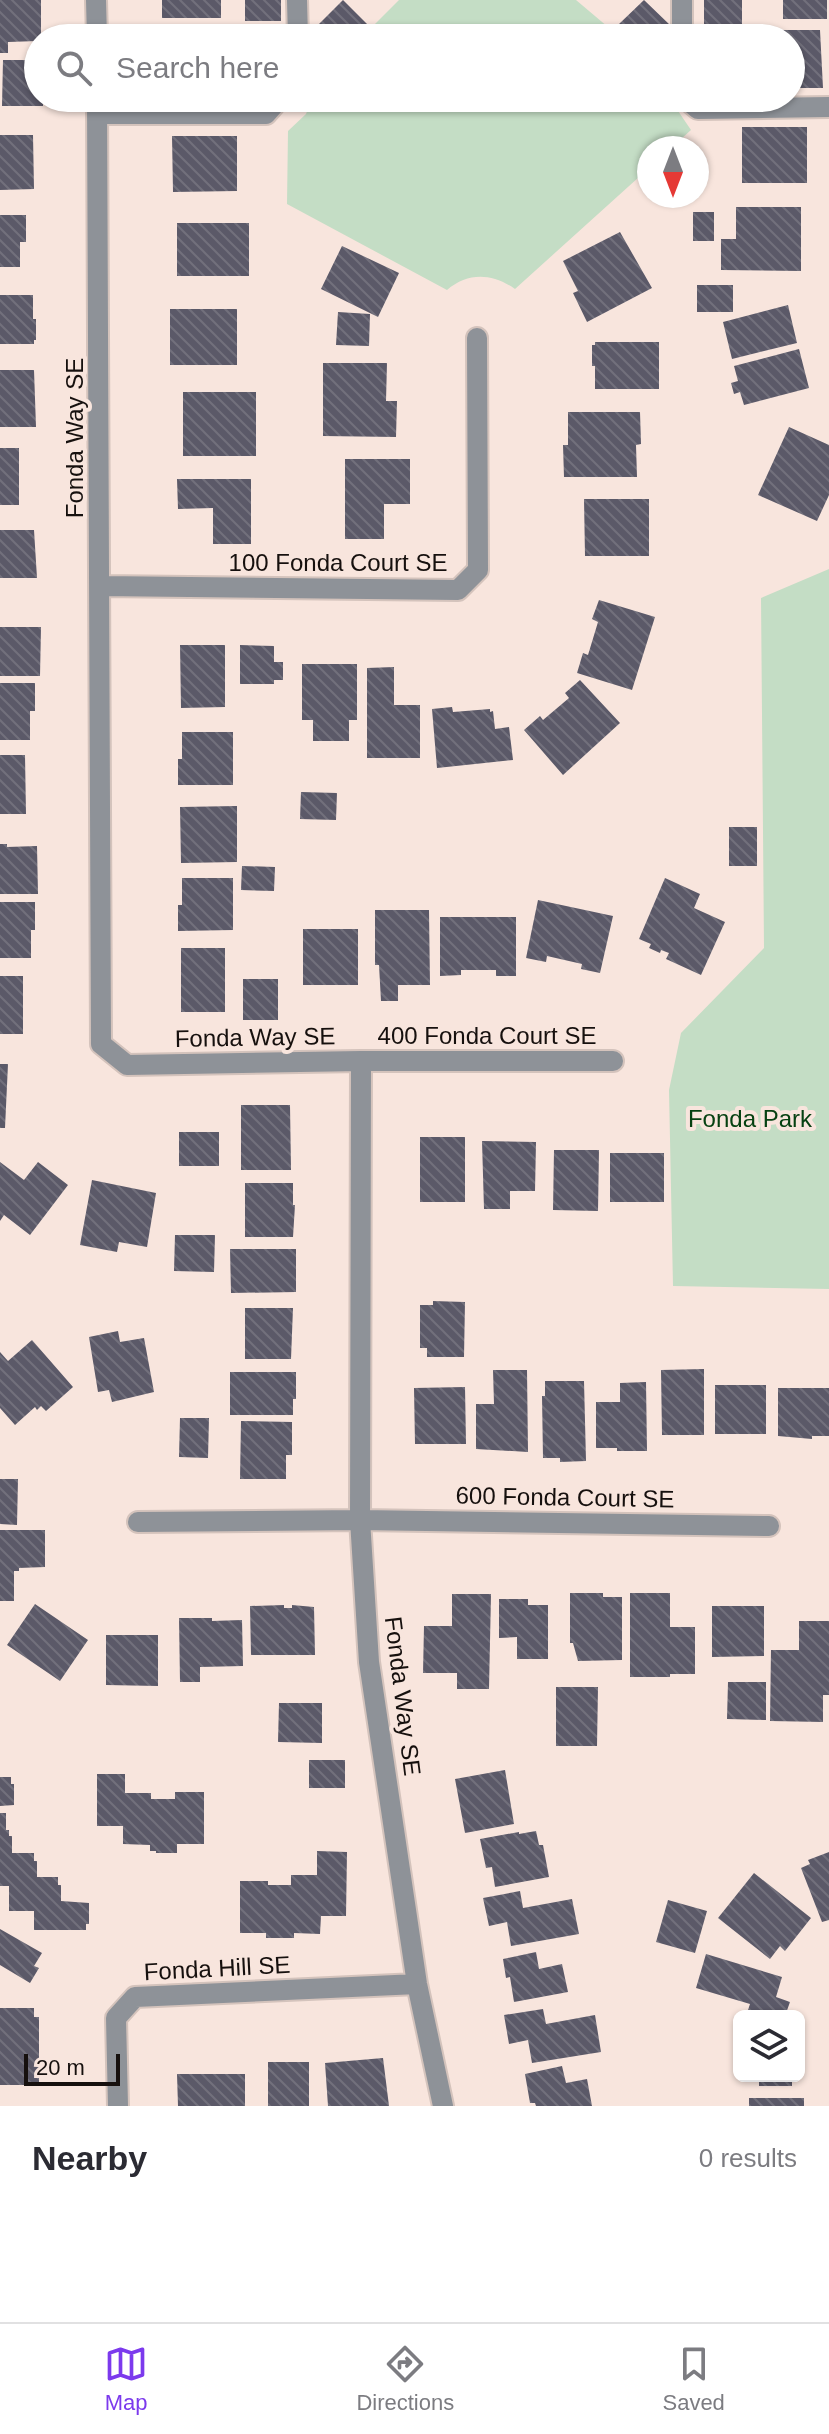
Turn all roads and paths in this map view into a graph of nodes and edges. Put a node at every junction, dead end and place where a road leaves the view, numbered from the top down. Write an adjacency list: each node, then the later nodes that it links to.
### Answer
1 (96, 0): 4 (street)
2 (297, 0): 5 (street)
3 (682, 0): 6 (street)
4 (97, 24)
5 (298, 24)
6 (682, 24)
7 (805, 107): 8 (street)
8 (829, 107)
9 (97, 112): 13 (street, Fonda Way SE)
10 (224, 112): 11 (street)
11 (268, 112)
12 (477, 338): 13 (street, 100 Fonda Court SE)
13 (101, 586): 14 (street, Fonda Way SE)
14 (361, 1061): 15 (street, 400 Fonda Court SE); 16 (street, Fonda Way SE)
15 (613, 1061)
16 (360, 1520): 17 (street, 600 Fonda Court SE); 18 (street, 600 Fonda Court SE); 19 (street, Fonda Way SE)
17 (138, 1522)
18 (769, 1526)
19 (417, 1984): 20 (street, Fonda Hill SE); 21 (street, Fonda Way SE)
20 (118, 2106)
21 (443, 2106)

